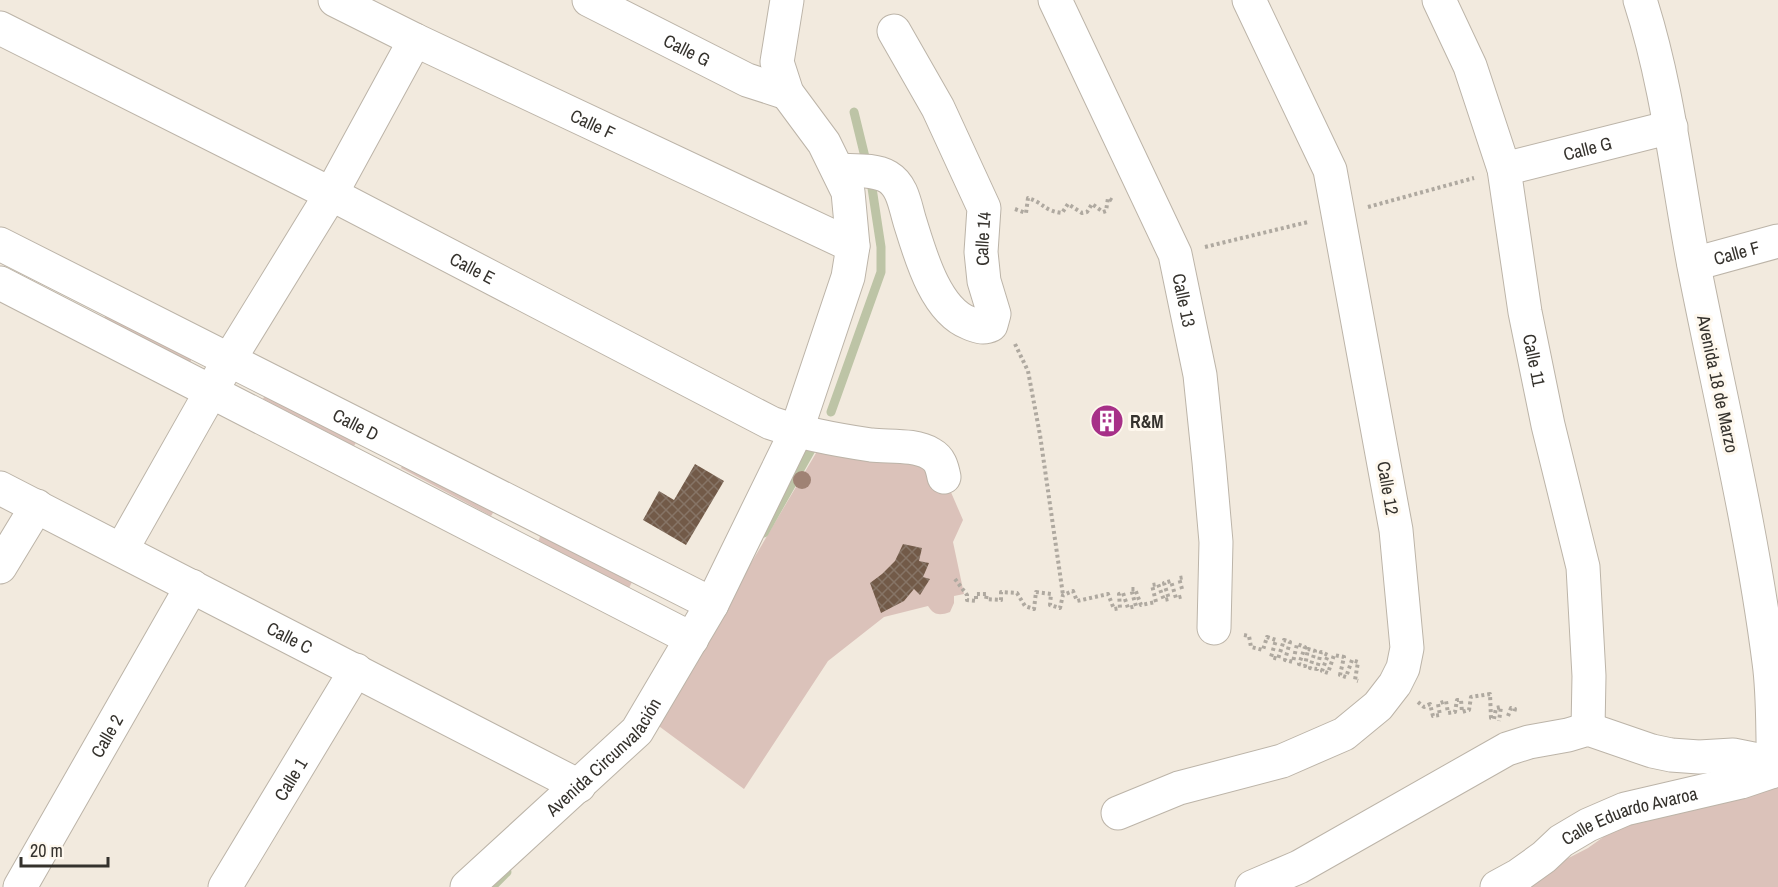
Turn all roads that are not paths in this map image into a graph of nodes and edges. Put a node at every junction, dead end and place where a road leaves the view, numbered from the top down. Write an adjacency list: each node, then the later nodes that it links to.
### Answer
1 (335, 0): 10 (street, Calle F)
2 (589, 0): 11 (street, Calle G)
3 (787, 0): 11 (street, Avenida Circunvalación)
4 (1055, 0): 31 (street, Calle 13)
5 (1249, 0): 37 (street, Calle 12)
6 (1440, 0): 14 (street, Calle 11)
7 (1640, 0): 12 (street, Avenida 18 de Marzo)
8 (0, 28): 15 (street, Calle E)
9 (894, 31): 13 (street, Calle 14)
10 (415, 40): 15 (street); 18 (street, Calle F)
11 (787, 93): 13 (street, Avenida Circunvalación)
12 (1671, 127): 14 (street, Calle G); 19 (street, Avenida 18 de Marzo)
13 (838, 170): 18 (street, Avenida Circunvalación)
14 (1504, 170): 34 (street, Calle 11)
15 (330, 194): 21 (street); 23 (street, Calle E)
16 (1778, 241): 19 (street, Calle F)
17 (0, 244): 21 (street, Calle D)
18 (853, 246): 23 (street, Avenida Circunvalación)
19 (1694, 264): 35 (street, Avenida 18 de Marzo)
20 (0, 283): 22 (street, Calle D)
21 (229, 360): 22 (street); 30 (street, Calle D)
22 (211, 390): 27 (street); 32 (street, Calle D)
23 (796, 432): 24 (street, Calle E); 30 (street, Avenida Circunvalación)
24 (944, 477)
25 (0, 488): 26 (street, Calle C)
26 (37, 506): 27 (street, Calle C); 28 (street)
27 (122, 549): 29 (street, Calle C)
28 (0, 567)
29 (192, 586): 33 (street, Calle C); 38 (street, Calle 2)
30 (712, 604): 32 (street, Avenida Circunvalación)
31 (1214, 628)
32 (692, 639): 36 (street, Avenida Circunvalación)
33 (356, 670): 36 (street, Calle C); 39 (street, Calle 1)
34 (1588, 729): 35 (street); 41 (street)
35 (1776, 770): 42 (street, Calle Eduardo Avaroa)
36 (579, 786): 40 (street, Avenida Circunvalación)
37 (1118, 813)
38 (20, 887)
39 (225, 887)
40 (467, 887)
41 (1252, 887)
42 (1497, 887)

